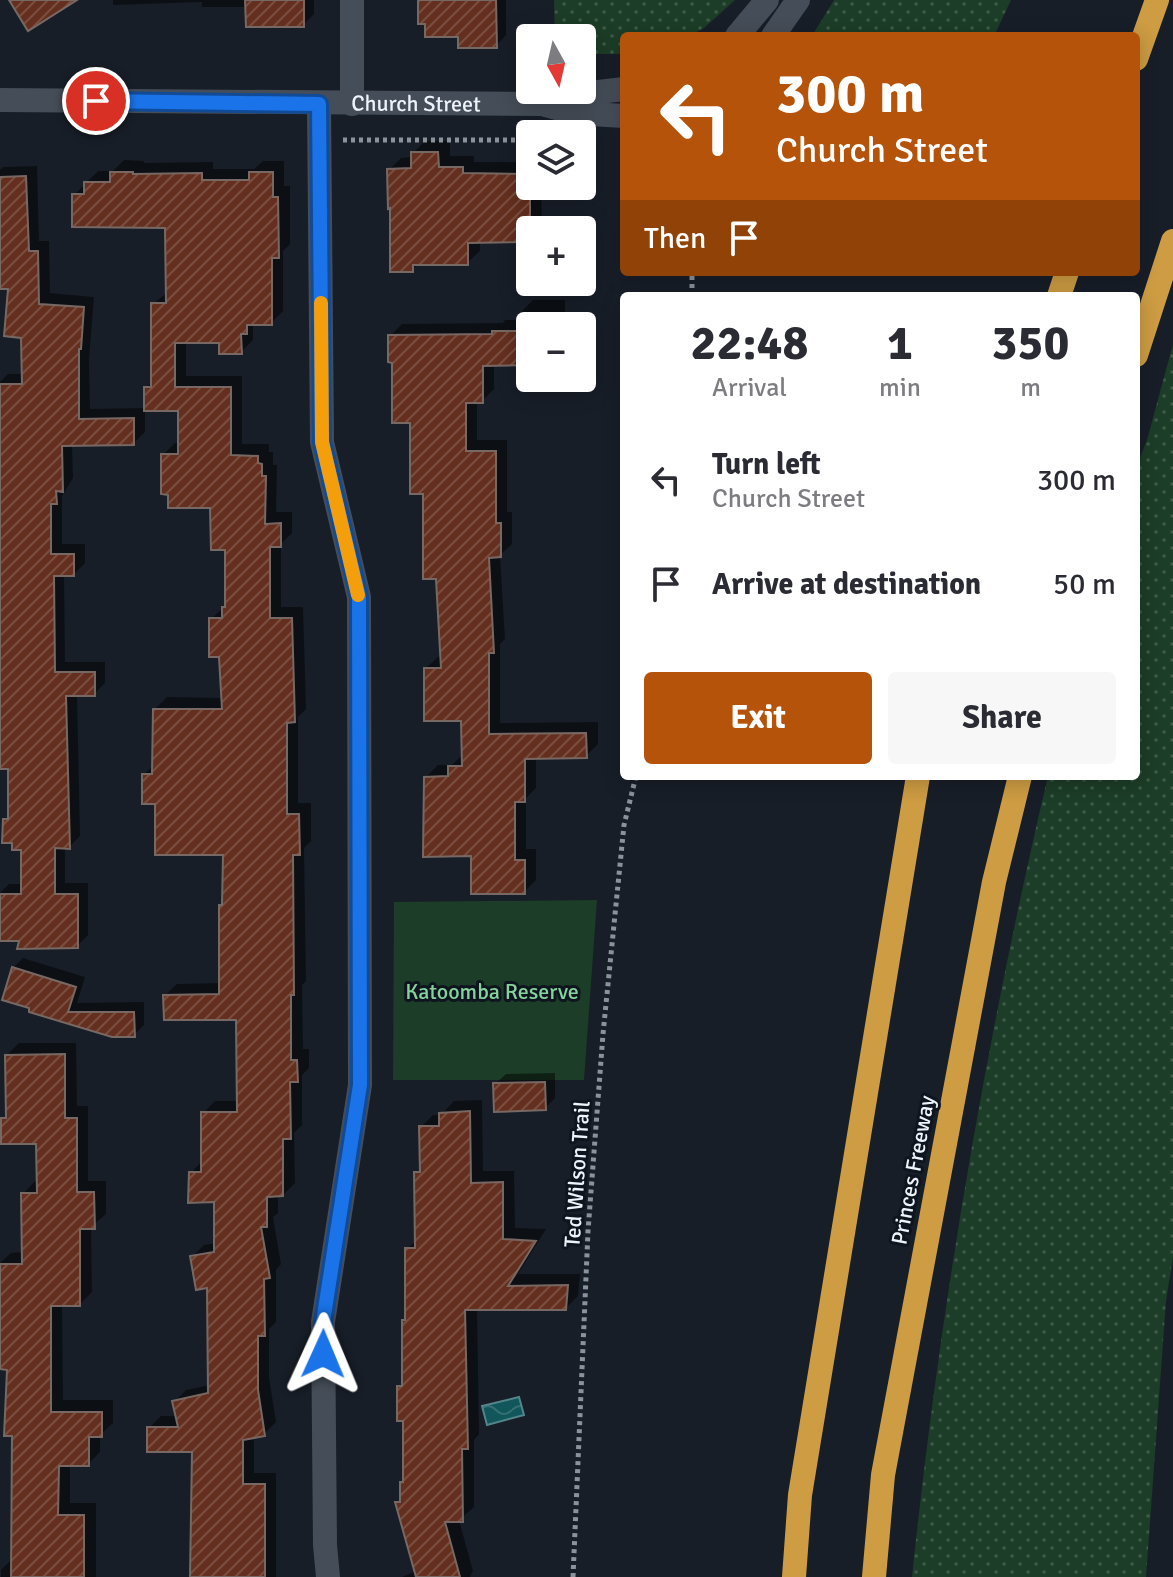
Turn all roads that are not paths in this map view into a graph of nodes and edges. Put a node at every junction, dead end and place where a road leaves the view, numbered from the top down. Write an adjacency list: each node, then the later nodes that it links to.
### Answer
1 (352, 0): 12 (street)
2 (767, 0): 5 (street)
3 (798, 0): 6 (street)
4 (1157, 0): 7 (highway)
5 (740, 32)
6 (776, 32)
7 (1140, 48)
8 (620, 89): 9 (street)
9 (596, 92)
10 (0, 100): 11 (street, Church Street)
11 (319, 104): 12 (street, Church Street); 20 (street)
12 (352, 104): 13 (street, Church Street)
13 (516, 104)
14 (542, 104): 15 (street)
15 (620, 116)
16 (1173, 241): 17 (highway)
17 (1140, 343)
18 (917, 780): 21 (highway)
19 (1019, 780): 22 (highway, Princes Freeway)
20 (328, 1577)
21 (794, 1577)
22 (874, 1577)

